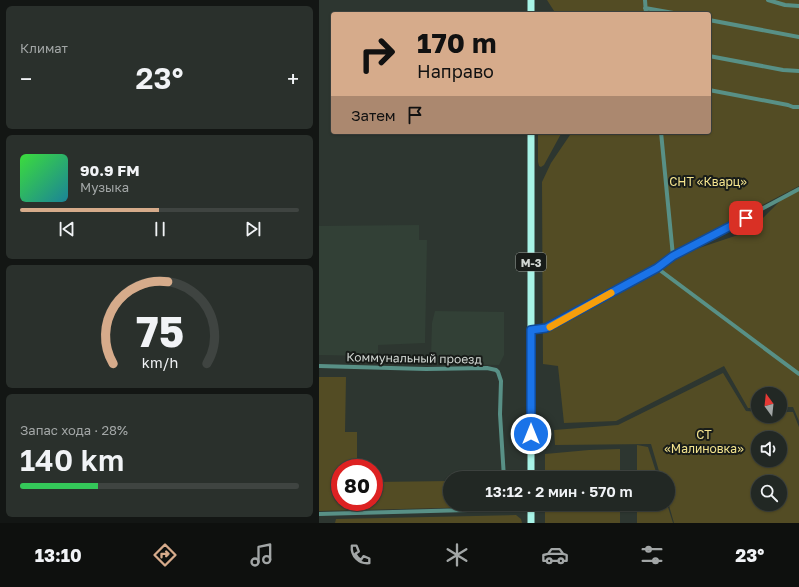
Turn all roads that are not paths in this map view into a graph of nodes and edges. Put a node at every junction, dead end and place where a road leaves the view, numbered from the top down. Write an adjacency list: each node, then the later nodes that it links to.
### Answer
1 (531, 0): 6 (highway)
2 (645, 0): 5 (street)
3 (768, 0): 4 (street)
4 (799, 6)
5 (645, 8): 7 (street); 8 (street)
6 (531, 12)
7 (646, 12)
8 (668, 12)
9 (711, 20): 10 (street)
10 (799, 37)
11 (711, 56): 12 (street)
12 (799, 71)
13 (711, 90): 14 (street)
14 (799, 107)
15 (531, 134): 20 (highway, М-3)
16 (661, 134): 18 (street)
17 (799, 189): 18 (street)
18 (673, 256): 19 (street)
19 (657, 268): 20 (street); 22 (street)
20 (531, 330): 24 (highway, М-3)
21 (319, 366): 23 (street, Коммунальный проезд)
22 (799, 374)
23 (504, 471)
24 (531, 471)
25 (443, 511): 27 (street)
26 (531, 511): 28 (highway)
27 (319, 514)
28 (531, 523)

